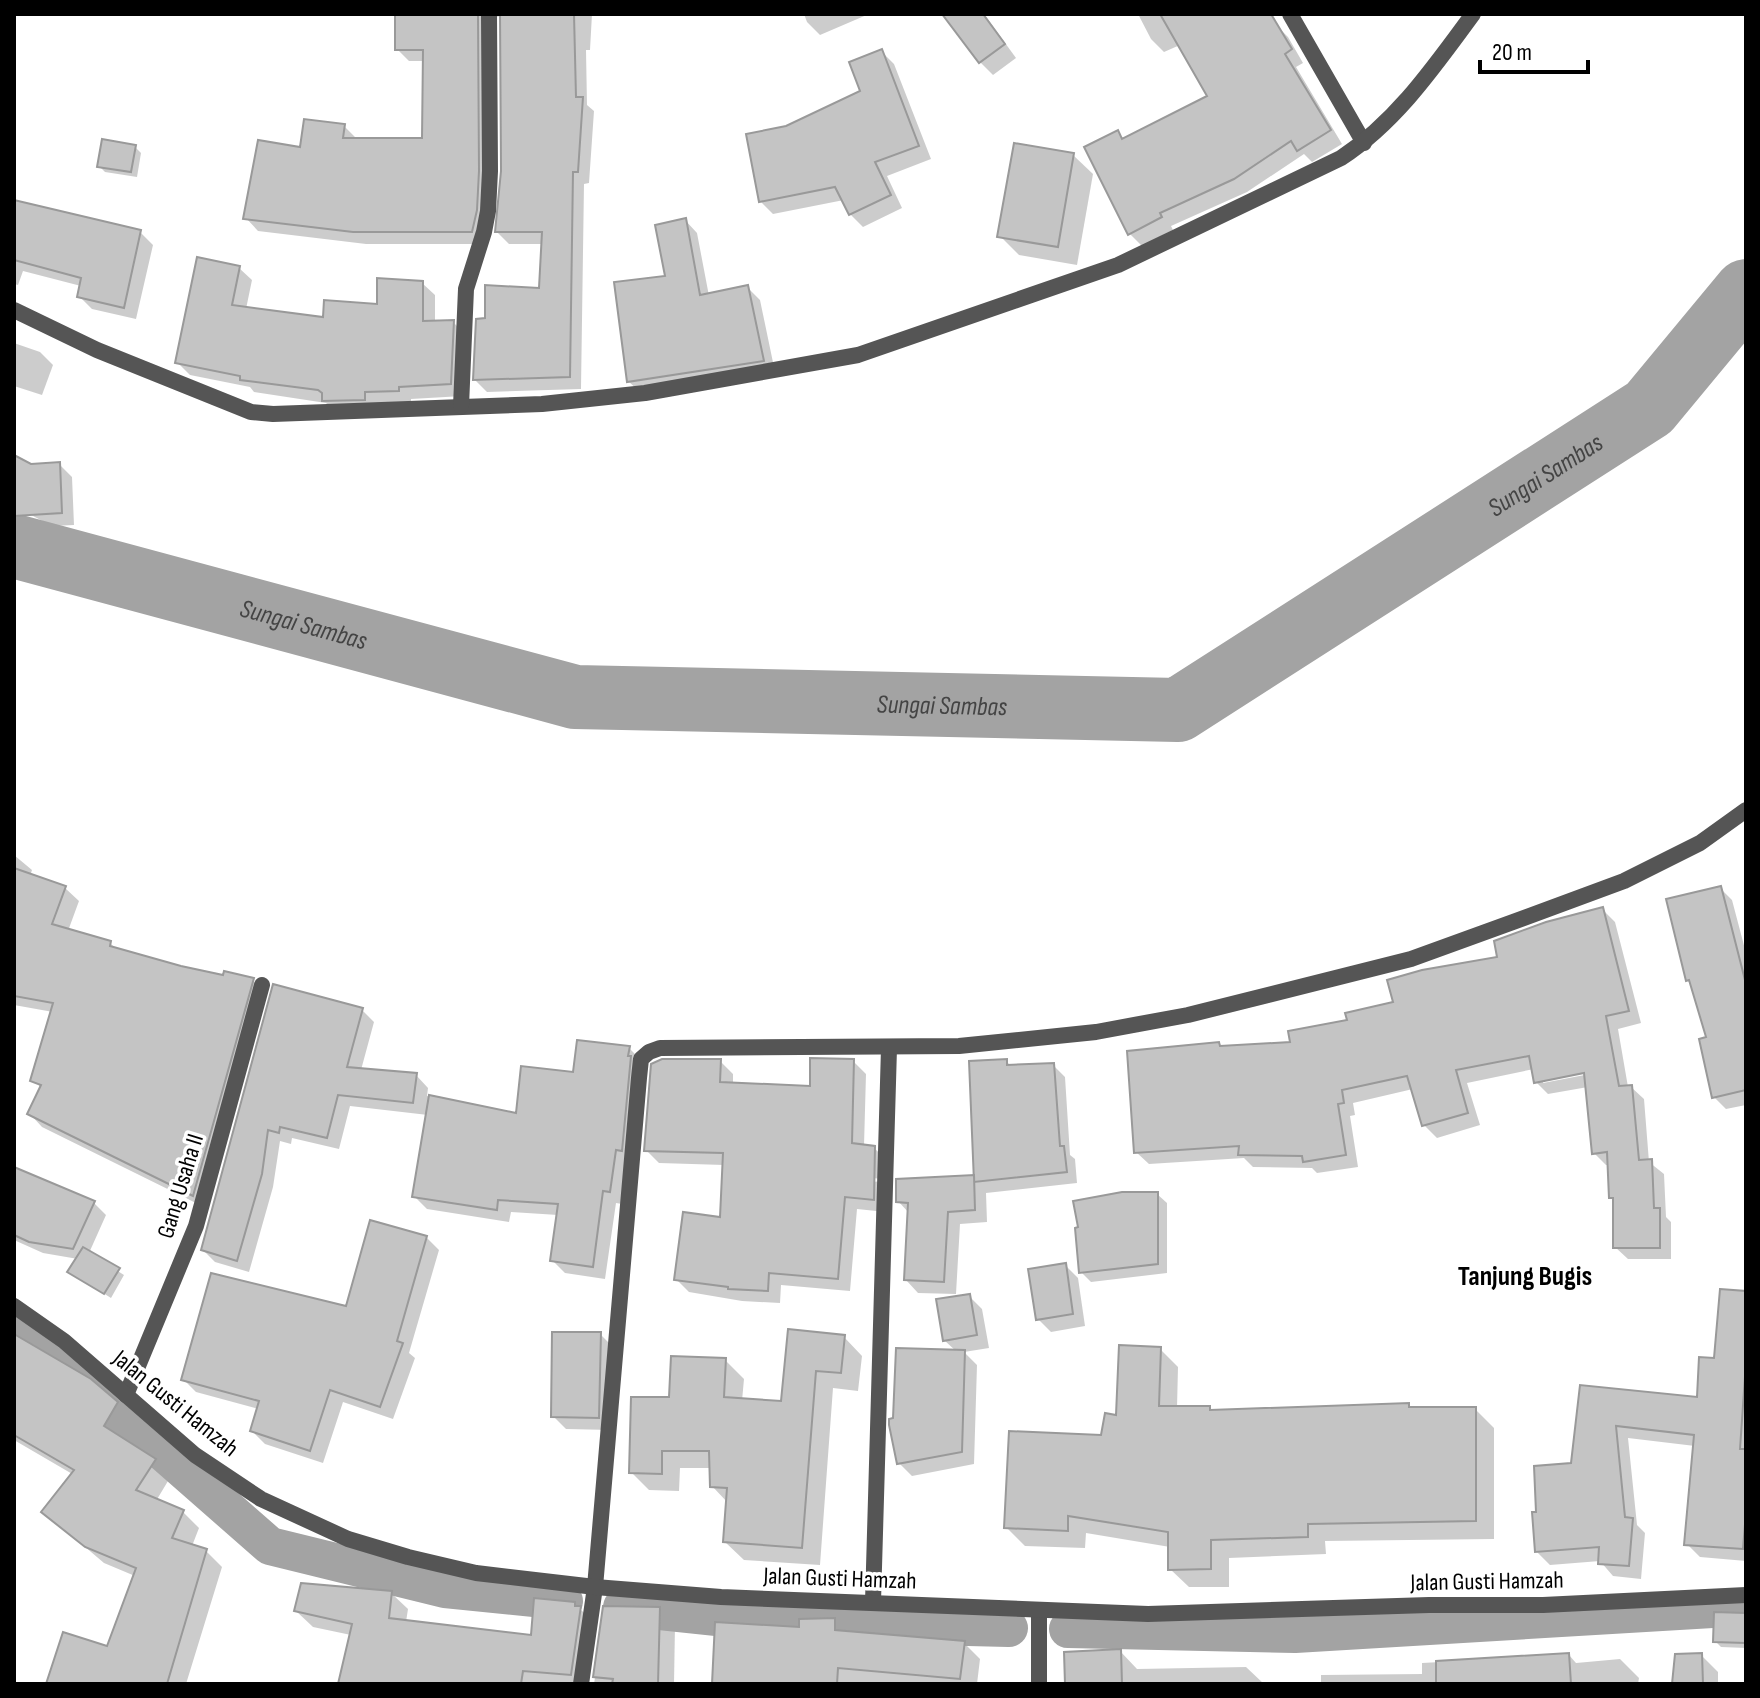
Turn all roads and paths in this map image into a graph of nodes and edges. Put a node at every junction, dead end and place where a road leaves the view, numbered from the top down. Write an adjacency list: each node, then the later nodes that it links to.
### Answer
1 (489, 14): 6 (street)
2 (1290, 14): 4 (street)
3 (1473, 14): 4 (street)
4 (1364, 143): 6 (street)
5 (14, 310): 6 (street)
6 (461, 406)
7 (1746, 810): 9 (street)
8 (262, 985): 11 (street, Gang Usaha II)
9 (889, 1048): 12 (street); 14 (street)
10 (14, 1306): 11 (street, Jalan Gusti Hamzah)
11 (126, 1395): 12 (street, Jalan Gusti Hamzah)
12 (595, 1587): 14 (street, Jalan Gusti Hamzah); 16 (street)
13 (1746, 1595): 15 (street, Jalan Gusti Hamzah)
14 (873, 1602): 15 (street, Jalan Gusti Hamzah)
15 (1039, 1611): 17 (street)
16 (581, 1684)
17 (1039, 1684)

